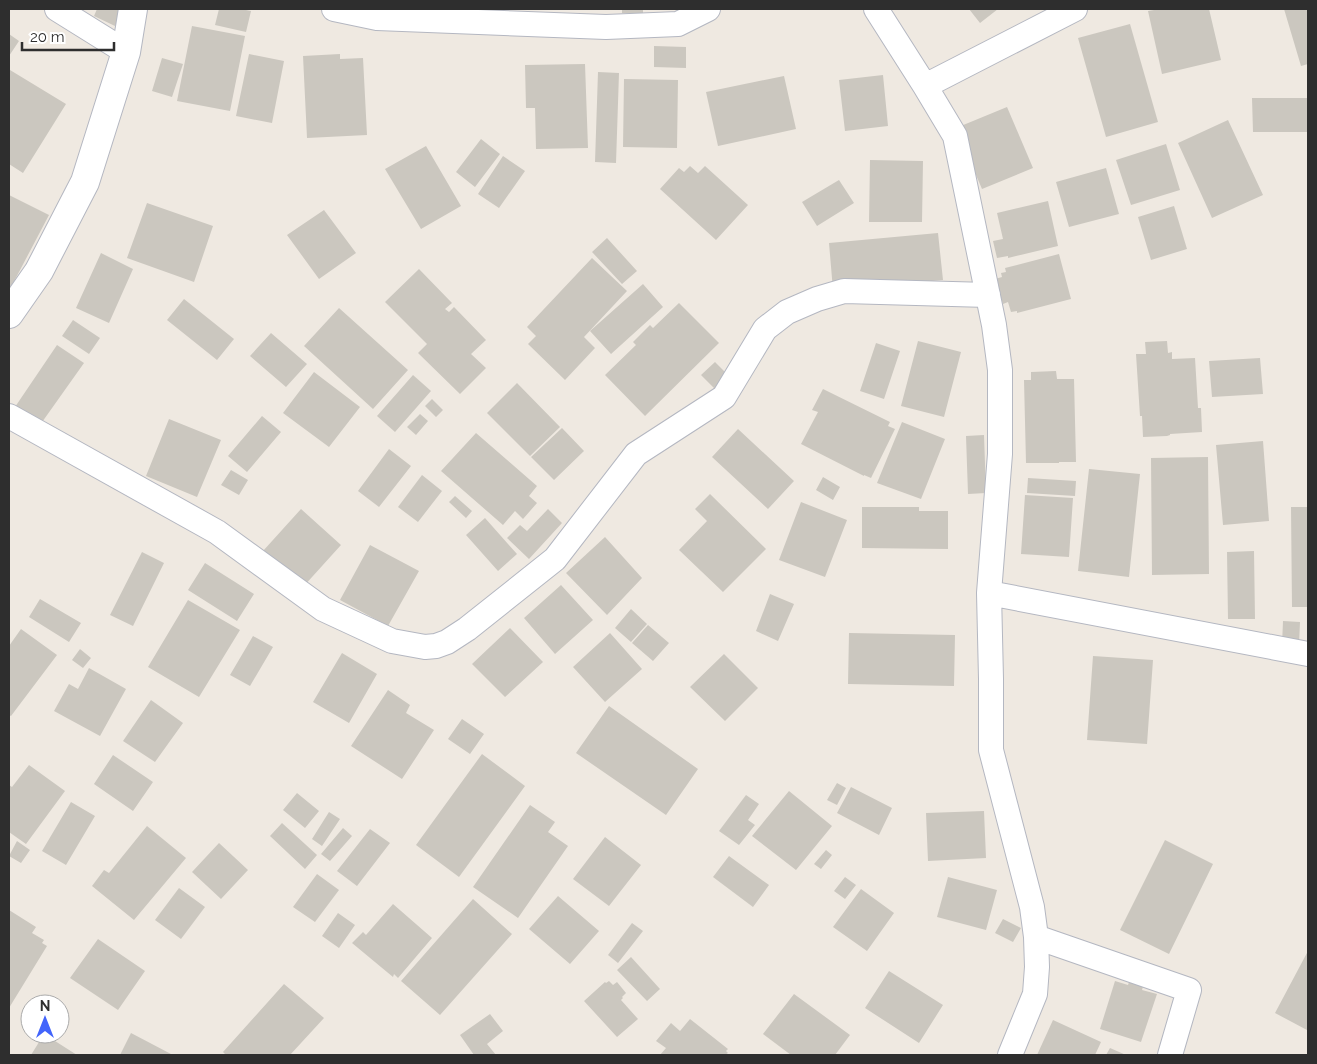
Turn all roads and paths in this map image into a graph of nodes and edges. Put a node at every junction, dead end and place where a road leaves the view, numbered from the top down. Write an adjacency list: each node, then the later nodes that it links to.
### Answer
1 (58, 9): 7 (street)
2 (133, 9): 7 (street)
3 (334, 9): 4 (street)
4 (708, 9)
5 (876, 9): 8 (street)
6 (1075, 9): 8 (street)
7 (126, 52): 10 (street)
8 (925, 86): 9 (street)
9 (988, 294): 11 (street); 12 (street)
10 (9, 314)
11 (9, 416)
12 (989, 593): 13 (street); 14 (street)
13 (1308, 654)
14 (1036, 937): 15 (street); 16 (street)
15 (1010, 1055)
16 (1170, 1055)

